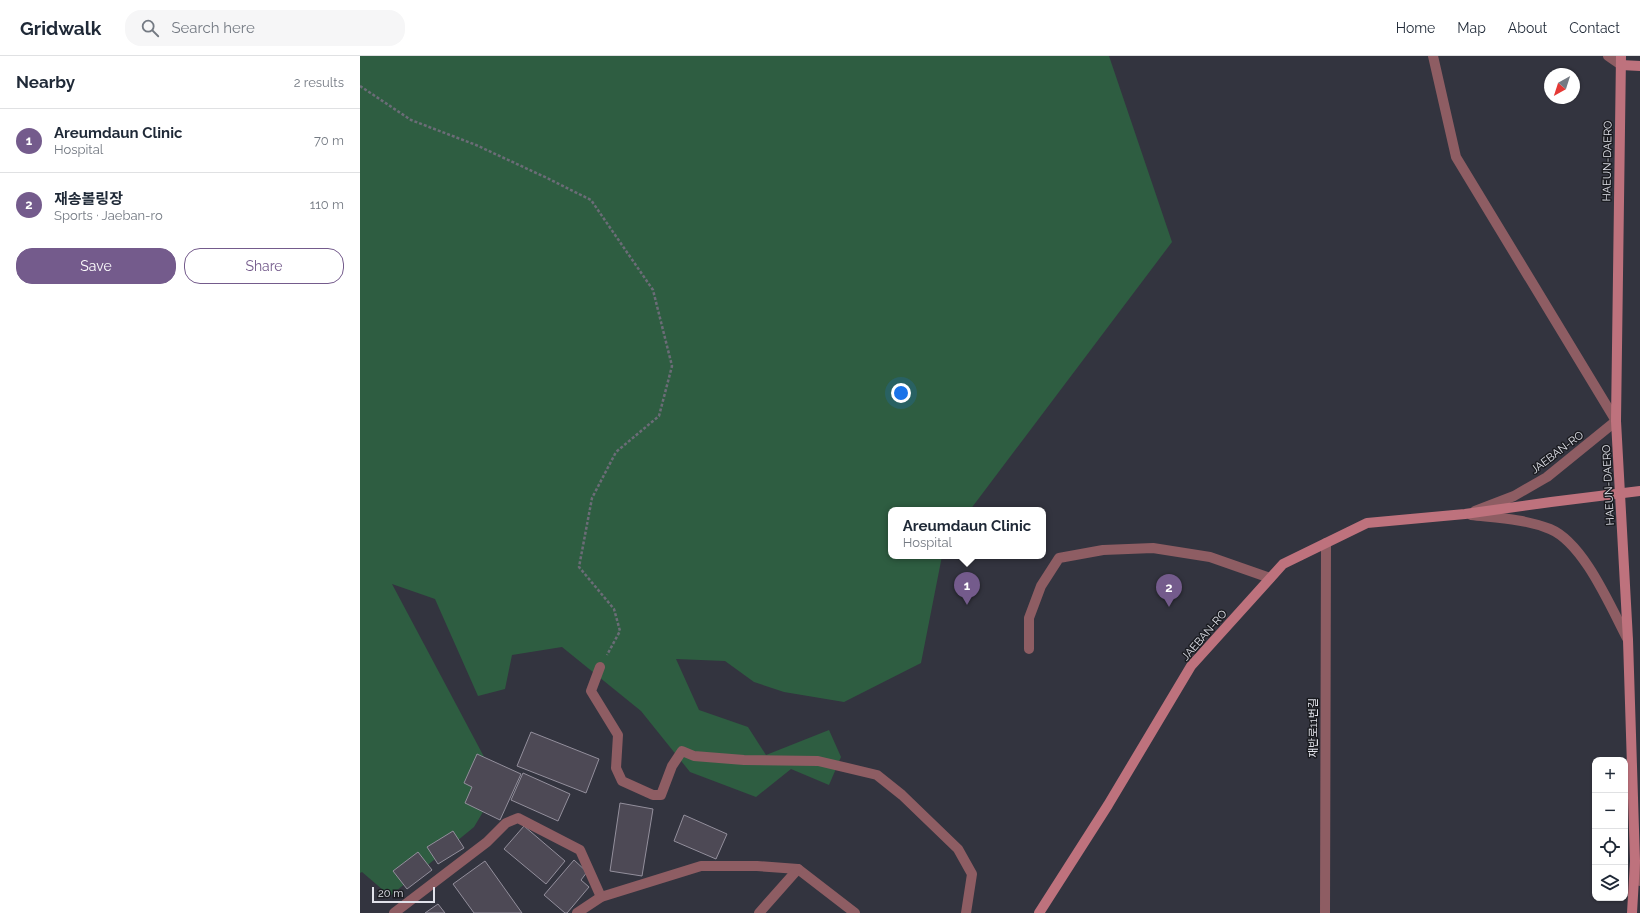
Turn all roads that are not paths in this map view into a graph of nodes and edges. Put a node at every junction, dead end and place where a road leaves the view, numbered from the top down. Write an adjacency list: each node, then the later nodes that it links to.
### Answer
1 (1433, 56): 5 (street)
2 (1608, 56): 3 (street)
3 (1621, 60): 4 (main road); 5 (main road, HAEUN-DAERO)
4 (1640, 66)
5 (1616, 421): 7 (main road, HAEUN-DAERO); 8 (street, JAEBAN-RO)
6 (1640, 491): 7 (main road, JAEBAN-RO)
7 (1620, 493): 8 (main road, JAEBAN-RO); 11 (main road, HAEUN-DAERO)
8 (1465, 514): 9 (main road, JAEBAN-RO); 11 (street)
9 (1326, 543): 10 (main road, JAEBAN-RO); 24 (street, 재반로11번길)
10 (1270, 578): 12 (street); 23 (main road, JAEBAN-RO)
11 (1628, 640): 14 (main road, HAEUN-DAERO)
12 (1029, 649)
13 (600, 668): 22 (street)
14 (1635, 861): 16 (street); 25 (main road, HAEUN-DAERO)
15 (798, 869): 17 (street); 20 (street); 21 (street)
16 (1640, 881)
17 (601, 897): 18 (street); 19 (street)
18 (394, 913)
19 (577, 913)
20 (759, 913)
21 (855, 913)
22 (966, 913)
23 (1039, 913)
24 (1325, 913)
25 (1632, 913)

